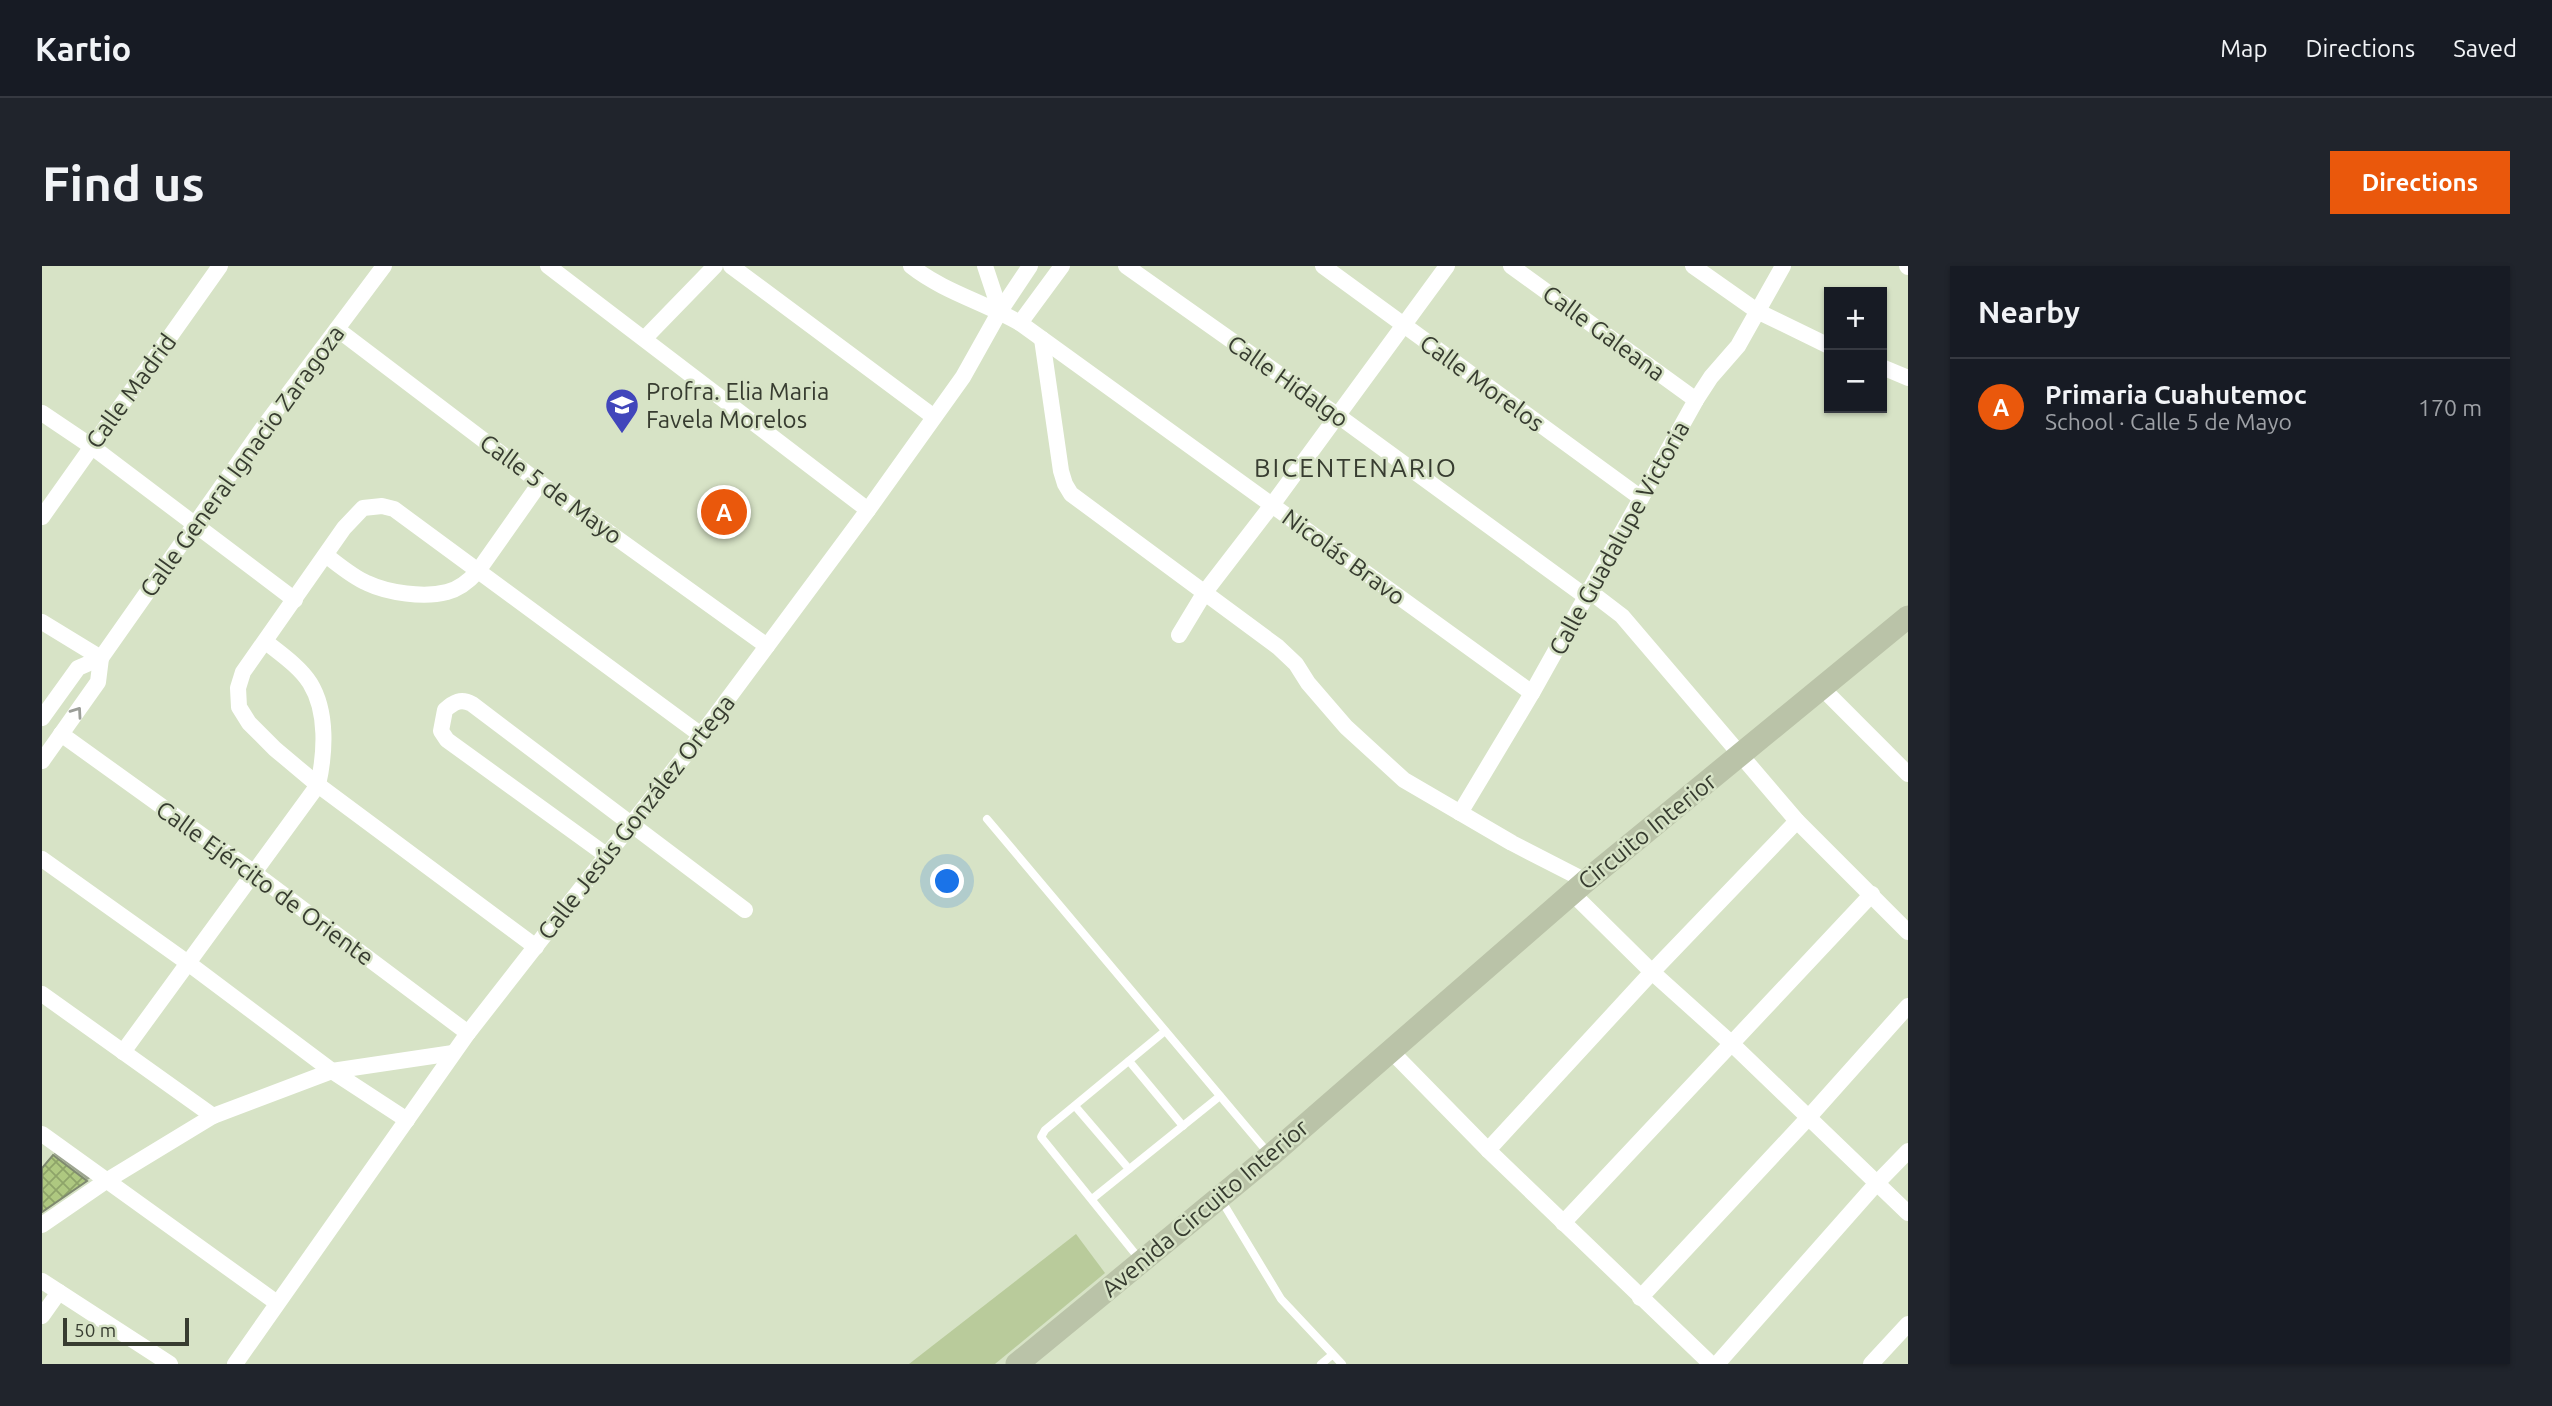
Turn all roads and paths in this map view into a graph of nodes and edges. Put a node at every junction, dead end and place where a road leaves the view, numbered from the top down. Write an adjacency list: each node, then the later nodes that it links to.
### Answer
1 (220, 266): 30 (street, Calle Madrid)
2 (384, 266): 20 (street, Calle General Ignacio Zaragoza)
3 (548, 266): 21 (street)
4 (715, 266): 21 (street)
5 (731, 266): 29 (street)
6 (911, 266): 16 (street, Nicolás Bravo)
7 (985, 266): 16 (street)
8 (1030, 266): 16 (street, Calle Jesús González Ortega)
9 (1062, 266): 18 (street)
10 (1126, 266): 28 (street, Calle Hidalgo)
11 (1323, 266): 19 (street, Calle Morelos)
12 (1447, 266): 19 (street)
13 (1511, 266): 26 (street, Calle Galeana)
14 (1693, 266): 17 (street)
15 (1783, 266): 17 (street, Calle Guadalupe Victoria)
16 (1000, 312): 18 (street, Nicolás Bravo); 29 (street, Calle Jesús González Ortega)
17 (1757, 312): 23 (street); 26 (street, Calle Guadalupe Victoria)
18 (1020, 323): 22 (street, Nicolás Bravo)
19 (1402, 325): 28 (street); 32 (street, Calle Morelos)
20 (337, 329): 31 (street, Calle 5 de Mayo); 36 (street, Calle General Ignacio Zaragoza)
21 (645, 338): 34 (street)
22 (1041, 339): 33 (street, Nicolás Bravo); 39 (street)
23 (1824, 344)
24 (1887, 369): 25 (street)
25 (1908, 378)
26 (1696, 400): 32 (street, Calle Guadalupe Victoria)
27 (42, 414): 30 (street)
28 (1337, 415): 33 (street); 40 (street, Calle Hidalgo)
29 (934, 417): 34 (street, Calle Jesús González Ortega)
30 (91, 446): 35 (street, Calle Madrid); 36 (street)
31 (540, 483): 38 (street); 46 (street, Calle 5 de Mayo)
32 (1641, 498): 40 (street, Calle Guadalupe Victoria)
33 (1272, 505): 39 (street); 49 (street, Nicolás Bravo)
34 (868, 510): 46 (street, Calle Jesús González Ortega)
35 (42, 517)
36 (194, 523): 41 (street); 47 (street, Calle General Ignacio Zaragoza)
37 (327, 556): 38 (street); 38 (street); 41 (street)
38 (478, 571): 52 (street)
39 (1205, 592): 44 (street); 58 (street)
40 (1586, 593): 49 (street, Calle Guadalupe Victoria); 53 (street, Calle Hidalgo)
41 (295, 600): 45 (street)
42 (1908, 617): 48 (main road, Circuito Interior)
43 (42, 622): 47 (street)
44 (1179, 635)
45 (266, 642): 57 (street); 57 (street)
46 (767, 646): 52 (street, Calle Jesús González Ortega)
47 (101, 658): 50 (street, Calle General Ignacio Zaragoza); 51 (street, Calle General Ignacio Zaragoza, one-way to 47)
48 (1822, 688): 53 (main road, Circuito Interior); 54 (street)
49 (1532, 692): 58 (street, Calle Guadalupe Victoria)
50 (42, 718)
51 (61, 734): 55 (street, Calle General Ignacio Zaragoza); 64 (street, Calle Ejército de Oriente)
52 (701, 735): 61 (street, Calle Jesús González Ortega)
53 (1742, 754): 60 (street, Calle Hidalgo); 65 (main road, Circuito Interior)
54 (1902, 757): 56 (street)
55 (42, 761)
56 (1908, 774)
57 (318, 785): 64 (street); 69 (street)
58 (1460, 813): 65 (street)
59 (987, 819): 74 (lane)
60 (1797, 821): 66 (street, Calle Hidalgo); 71 (street)
61 (631, 824): 62 (street, Calle Jesús González Ortega); 62 (street); 67 (street)
62 (606, 855): 69 (street, Calle Jesús González Ortega)
63 (42, 859): 70 (street)
64 (253, 872): 70 (street); 75 (street, Calle Ejército de Oriente)
65 (1579, 887): 71 (street); 77 (main road, Circuito Interior)
66 (1872, 894): 68 (street, Calle Hidalgo); 76 (street)
67 (745, 910)
68 (1908, 932)
69 (536, 947): 75 (street, Calle Jesús González Ortega)
70 (188, 963): 78 (street); 81 (street)
71 (1652, 972): 76 (street); 89 (street)
72 (42, 993): 78 (street)
73 (1908, 1006): 85 (street)
74 (1165, 1031): 80 (lane); 82 (lane)
75 (468, 1033): 79 (street, Calle Jesús González Ortega)
76 (1731, 1043): 85 (street); 98 (street)
77 (1391, 1051): 89 (street); 91 (main road, Avenida Circuito Interior)
78 (123, 1052): 84 (street)
79 (453, 1053): 81 (street); 86 (street, Calle Jesús González Ortega)
80 (1129, 1061): 83 (lane); 87 (lane)
81 (332, 1072): 84 (street); 86 (street)
82 (1220, 1096): 87 (lane); 91 (lane)
83 (1075, 1105): 92 (lane); 96 (lane)
84 (213, 1116): 93 (street)
85 (1808, 1118): 94 (street); 103 (street)
86 (407, 1120): 104 (street, Calle Jesús González Ortega)
87 (1183, 1126): 92 (lane)
88 (42, 1134): 93 (street)
89 (1488, 1150): 98 (street)
90 (1908, 1151): 94 (street)
91 (1270, 1156): 95 (main road, Avenida Circuito Interior)
92 (1129, 1169): 96 (lane)
93 (106, 1181): 99 (street); 104 (street)
94 (1876, 1184): 97 (street); 115 (street)
95 (1220, 1197): 100 (main road, Avenida Circuito Interior); 107 (lane)
96 (1091, 1199): 100 (lane)
97 (1908, 1213)
98 (1563, 1223): 103 (street)
99 (42, 1226)
100 (1142, 1262): 111 (main road, Avenida Circuito Interior)
101 (42, 1281): 102 (street)
102 (59, 1292): 105 (street); 108 (street)
103 (1640, 1298): 114 (street)
104 (276, 1303): 110 (street, Calle Jesús González Ortega)
105 (42, 1316)
106 (1908, 1324): 116 (street)
107 (1332, 1355): 112 (lane); 113 (lane)
108 (144, 1357): 109 (street)
109 (170, 1364)
110 (235, 1364)
111 (1017, 1364)
112 (1321, 1364)
113 (1342, 1364)
114 (1711, 1364)
115 (1717, 1364)
116 (1871, 1364)

